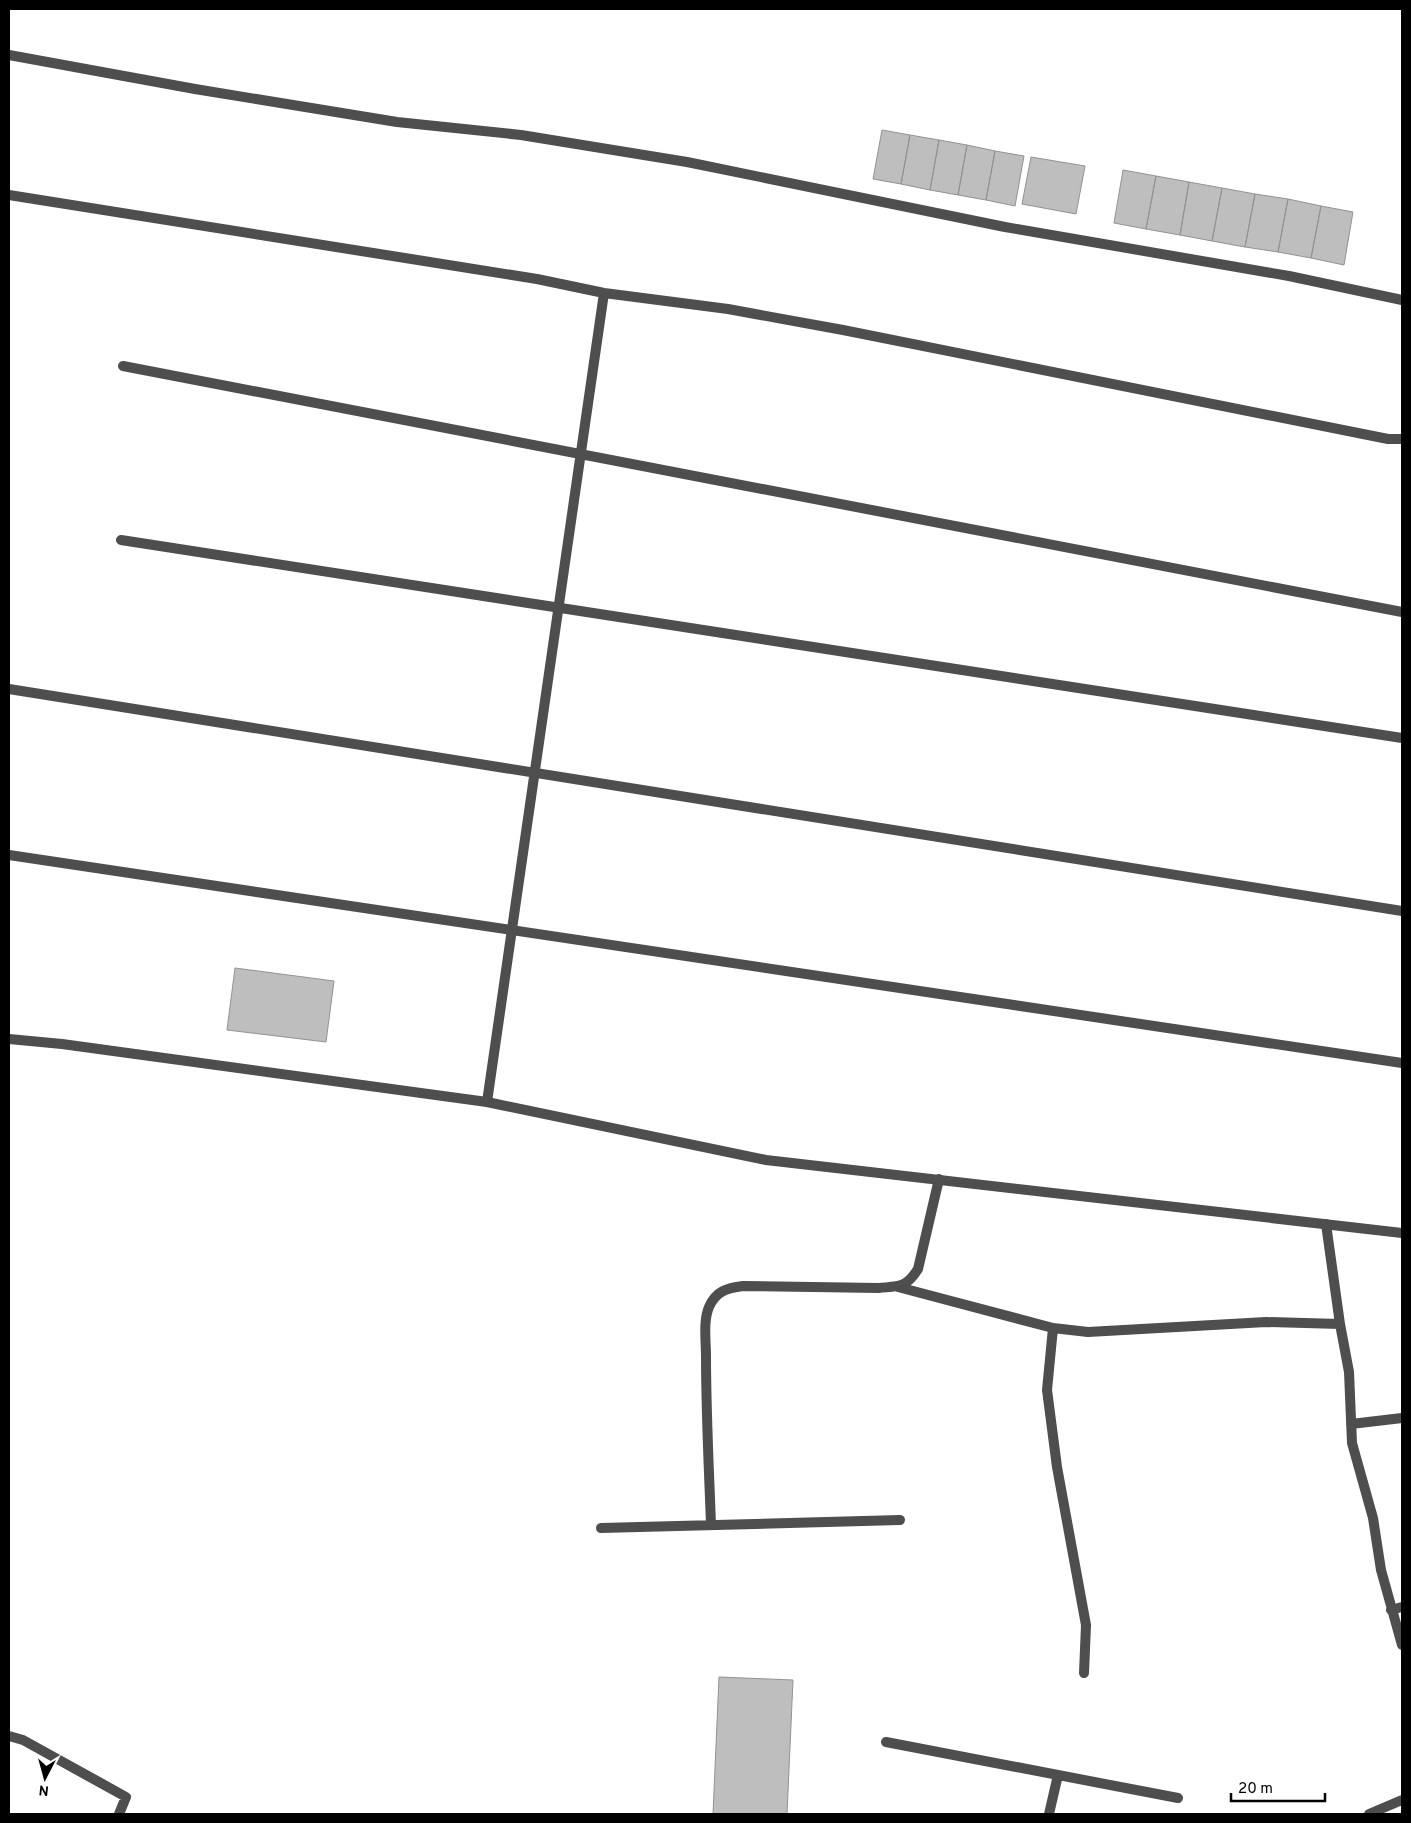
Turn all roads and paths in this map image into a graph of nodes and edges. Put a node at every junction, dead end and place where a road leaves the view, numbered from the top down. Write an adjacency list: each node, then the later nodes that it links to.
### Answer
1 (9, 55): 4 (street)
2 (9, 195): 3 (street)
3 (604, 294): 6 (street); 7 (street)
4 (1402, 300)
5 (123, 366): 7 (street)
6 (1402, 439)
7 (581, 454): 9 (street); 10 (street)
8 (121, 540): 9 (street)
9 (559, 608): 12 (street); 13 (street)
10 (1402, 612)
11 (9, 689): 13 (street)
12 (1402, 738)
13 (535, 772): 15 (street); 16 (street)
14 (9, 855): 16 (street)
15 (1402, 911)
16 (512, 930): 18 (street); 19 (street)
17 (9, 1039): 19 (street)
18 (1402, 1062)
19 (487, 1102): 20 (street)
20 (939, 1180): 21 (street); 23 (street)
21 (1326, 1224): 22 (street); 24 (street)
22 (1402, 1233)
23 (898, 1287): 25 (street); 29 (street)
24 (1340, 1324): 25 (street); 27 (street)
25 (1053, 1328): 34 (street)
26 (1402, 1418): 27 (street)
27 (1351, 1424): 32 (street)
28 (900, 1520): 29 (street)
29 (711, 1526): 30 (street)
30 (601, 1528)
31 (1402, 1607): 32 (street)
32 (1392, 1610): 33 (street)
33 (1402, 1645)
34 (1084, 1673)
35 (9, 1736): 40 (street)
36 (886, 1742): 37 (street)
37 (1058, 1775): 38 (street); 41 (street)
38 (1178, 1798)
39 (1402, 1800): 42 (street)
40 (119, 1814)
41 (1049, 1814)
42 (1368, 1814)

